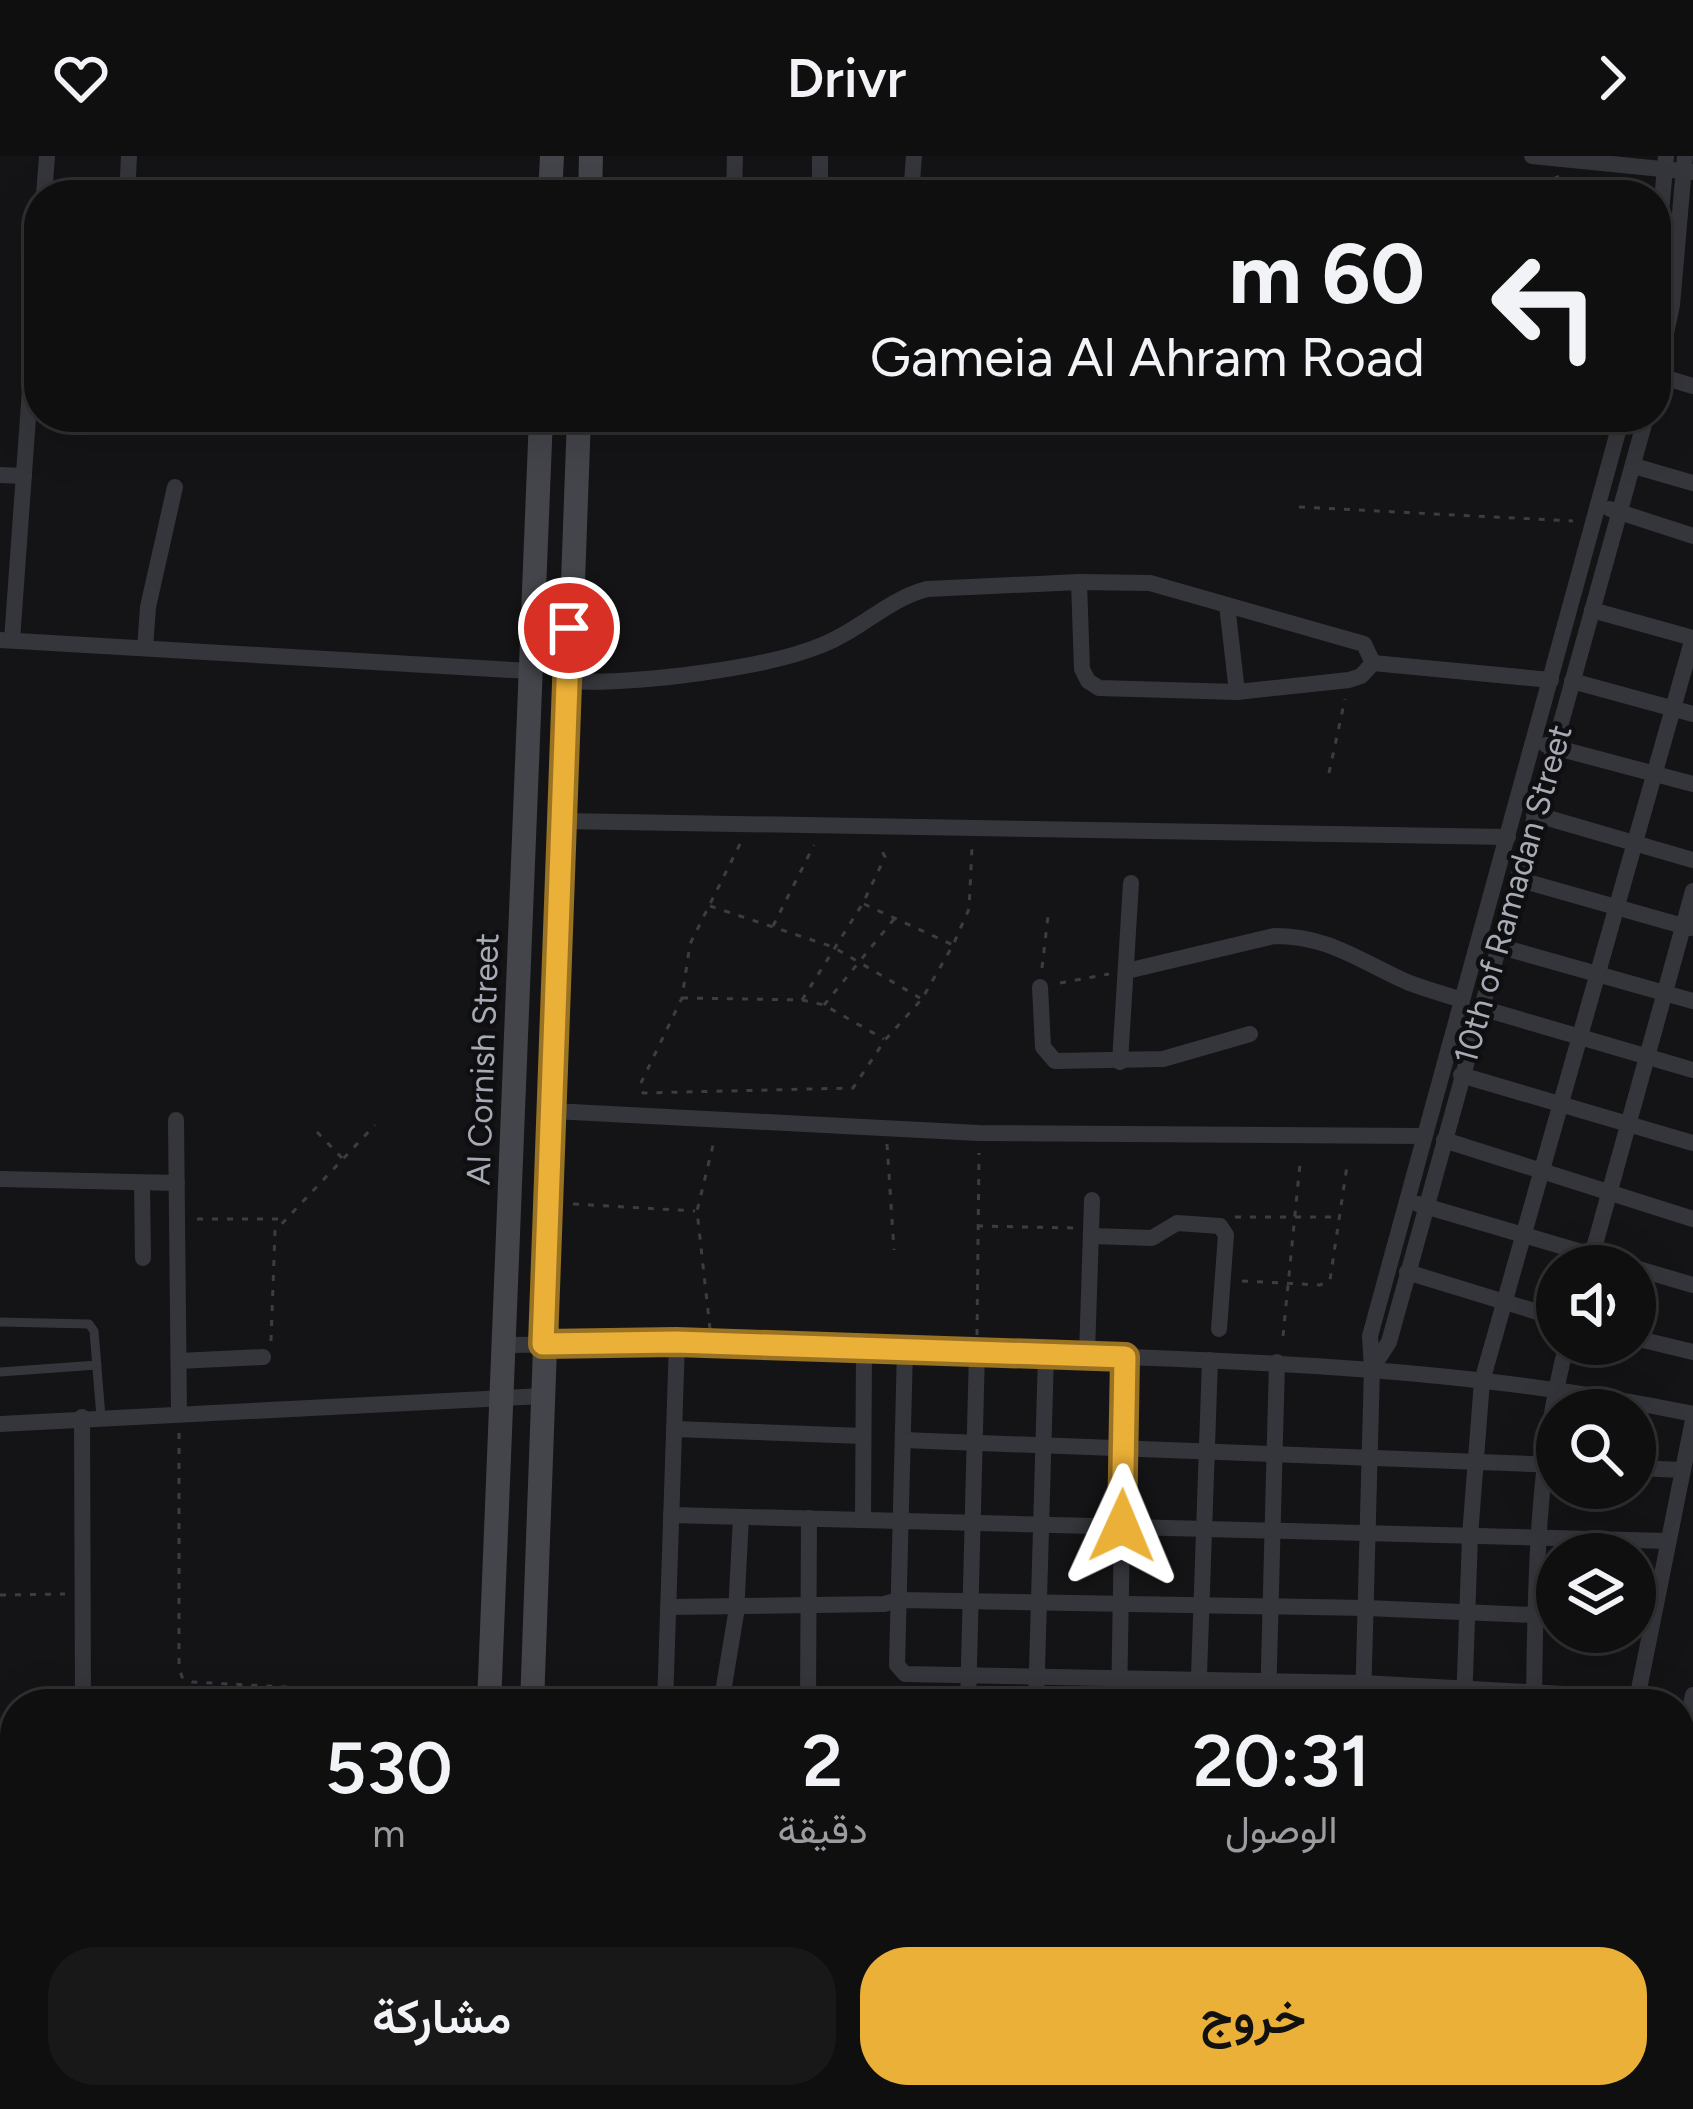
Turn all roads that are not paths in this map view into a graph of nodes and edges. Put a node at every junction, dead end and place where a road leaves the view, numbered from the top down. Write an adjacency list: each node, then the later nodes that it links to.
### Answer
1 (1532, 156): 2 (street)
2 (1665, 163): 3 (street)
3 (1687, 166): 4 (street)
4 (1687, 232): 5 (street)
5 (1672, 305): 6 (street); 7 (street)
6 (1671, 310)
7 (1693, 311)
8 (27, 432): 15 (street)
9 (540, 432): 24 (main road, Al Cornish Street)
10 (578, 432): 25 (main road)
11 (1618, 432): 19 (street, 10th of Ramadan Street)
12 (1642, 432): 13 (street, 10th of Ramadan Street)
13 (1634, 466): 16 (street); 18 (street, 10th of Ramadan Street)
14 (0, 475): 15 (street)
15 (24, 476): 26 (street)
16 (1693, 483)
17 (175, 487): 27 (street)
18 (1619, 512): 19 (street); 20 (street); 23 (street, 10th of Ramadan Street)
19 (1596, 514): 30 (street, 10th of Ramadan Street)
20 (1693, 536)
21 (1079, 583): 22 (street); 31 (street); 33 (street)
22 (1226, 604): 28 (street); 33 (street)
23 (1592, 610): 32 (street, 10th of Ramadan Street); 34 (street)
24 (532, 626): 25 (main road); 29 (main road, Al Cornish Street)
25 (569, 628): 31 (main road)
26 (6, 640): 27 (street)
27 (145, 647): 29 (street)
28 (1373, 662): 30 (street); 33 (street)
29 (529, 671): 31 (main road); 95 (main road, Al Cornish Street)
30 (1551, 680): 36 (street, 10th of Ramadan Street)
31 (567, 681): 41 (main road)
32 (1572, 681): 34 (street); 37 (street, 10th of Ramadan Street)
33 (1237, 692)
34 (1673, 708): 35 (street); 38 (street)
35 (1693, 714)
36 (1534, 741): 37 (street); 42 (street, 10th of Ramadan Street)
37 (1554, 747): 38 (street); 40 (street, 10th of Ramadan Street)
38 (1654, 774): 39 (street); 43 (street)
39 (1693, 784)
40 (1534, 814): 43 (street); 45 (street, 10th of Ramadan Street)
41 (563, 821): 42 (street); 65 (main road)
42 (1508, 837): 55 (street, 10th of Ramadan Street)
43 (1634, 843): 44 (street); 48 (street)
44 (1693, 860)
45 (1517, 879): 48 (street); 50 (street, 10th of Ramadan Street)
46 (1131, 883): 51 (street)
47 (1693, 891): 49 (street)
48 (1616, 907): 49 (street); 52 (street)
49 (1688, 927): 54 (street)
50 (1498, 946): 52 (street); 57 (street, 10th of Ramadan Street)
51 (1127, 971): 55 (street); 61 (street)
52 (1598, 974): 54 (street); 59 (street)
53 (1040, 987): 61 (street)
54 (1665, 993): 56 (street); 60 (street)
55 (1462, 1000): 68 (street, 10th of Ramadan Street)
56 (1693, 1001)
57 (1481, 1008): 59 (street); 63 (street, 10th of Ramadan Street)
58 (1250, 1034): 61 (street)
59 (1580, 1036): 60 (street); 64 (street)
60 (1647, 1057): 62 (street); 67 (street)
61 (1120, 1062)
62 (1693, 1070)
63 (1461, 1075): 64 (street); 69 (street, 10th of Ramadan Street)
64 (1561, 1104): 67 (street); 71 (street)
65 (553, 1111): 68 (street); 94 (main road)
66 (176, 1120): 74 (street)
67 (1628, 1124): 70 (street); 75 (street)
68 (1424, 1136): 77 (street, 10th of Ramadan Street)
69 (1444, 1139): 71 (street); 78 (street, 10th of Ramadan Street)
70 (1693, 1143)
71 (1542, 1171): 75 (street); 81 (street)
72 (0, 1179): 73 (street)
73 (142, 1183): 74 (street); 84 (street)
74 (177, 1183): 105 (street)
75 (1610, 1192): 79 (street); 83 (street)
76 (1092, 1200): 80 (street)
77 (1406, 1201): 78 (street); 108 (street, 10th of Ramadan Street)
78 (1425, 1207): 81 (street); 85 (street, 10th of Ramadan Street)
79 (1693, 1219)
80 (1091, 1233): 91 (street); 101 (street)
81 (1523, 1235): 82 (street); 88 (street)
82 (1549, 1245)
83 (1595, 1245)
84 (143, 1258)
85 (1407, 1272): 88 (street); 108 (street, 10th of Ramadan Street)
86 (1656, 1274): 87 (street)
87 (1693, 1285)
88 (1504, 1302): 89 (street); 110 (street)
89 (1536, 1312)
90 (0, 1322): 107 (lane)
91 (1219, 1329)
92 (676, 1342): 94 (street); 96 (street); 119 (street)
93 (1656, 1343): 99 (street)
94 (543, 1344): 95 (street); 112 (main road)
95 (504, 1345): 113 (main road, Al Cornish Street)
96 (864, 1347): 97 (street); 120 (street)
97 (905, 1348): 98 (street); 121 (street)
98 (976, 1351): 100 (street); 122 (street)
99 (1693, 1352)
100 (1046, 1354): 101 (street); 123 (street)
101 (1087, 1354): 103 (street)
102 (263, 1357): 105 (street)
103 (1125, 1357): 104 (street); 124 (street)
104 (1210, 1360): 106 (street); 125 (street)
105 (179, 1361): 115 (street)
106 (1277, 1362): 108 (street); 126 (street)
107 (97, 1365): 109 (lane); 116 (lane)
108 (1372, 1369): 110 (street); 127 (street, 10th of Ramadan Street)
109 (0, 1372)
110 (1482, 1381): 111 (street); 128 (street)
111 (1546, 1389)
112 (542, 1396): 113 (street); 170 (main road)
113 (502, 1397): 115 (street); 169 (main road, Al Cornish Street)
114 (1656, 1410): 117 (street)
115 (179, 1414): 116 (street)
116 (92, 1417): 118 (street); 168 (street)
117 (1693, 1417): 131 (street)
118 (0, 1424)
119 (674, 1430): 120 (street); 132 (street)
120 (863, 1436): 135 (street)
121 (902, 1440): 122 (street); 136 (street)
122 (974, 1443): 123 (street); 137 (street)
123 (1042, 1446): 124 (street); 138 (street)
124 (1123, 1448): 125 (street); 139 (street)
125 (1207, 1451): 126 (street); 140 (street)
126 (1272, 1453): 127 (street); 141 (street)
127 (1370, 1458): 128 (street); 142 (street, 10th of Ramadan Street)
128 (1475, 1462): 129 (street); 143 (street)
129 (1536, 1464)
130 (1656, 1469): 131 (street)
131 (1682, 1470): 146 (street)
132 (671, 1515): 133 (street); 156 (street)
133 (741, 1516): 134 (street); 154 (street)
134 (809, 1518): 135 (street); 152 (street)
135 (863, 1520): 136 (street)
136 (901, 1521): 137 (street); 148 (street)
137 (972, 1522): 138 (street); 149 (street)
138 (1039, 1524): 139 (street); 150 (street)
139 (1122, 1526): 140 (street); 151 (street)
140 (1204, 1528): 141 (street); 153 (street)
141 (1271, 1529): 142 (street); 155 (street)
142 (1368, 1533): 143 (street); 157 (street, 10th of Ramadan Street)
143 (1470, 1536): 144 (street); 158 (street)
144 (1536, 1538)
145 (1656, 1541): 146 (street)
146 (1668, 1541): 147 (street)
147 (1656, 1579)
148 (899, 1600): 149 (street); 152 (street); 162 (street)
149 (970, 1601): 150 (street); 162 (street)
150 (1038, 1602): 151 (street); 163 (street)
151 (1121, 1604): 153 (street); 164 (street)
152 (808, 1605): 154 (street); 173 (street)
153 (1202, 1605): 155 (street); 165 (street)
154 (736, 1606): 156 (street); 172 (street)
155 (1269, 1606): 157 (street); 166 (street)
156 (668, 1607): 171 (street)
157 (1366, 1608): 158 (street); 167 (street, 10th of Ramadan Street)
158 (1467, 1612): 159 (street); 181 (street)
159 (1536, 1615)
160 (1536, 1653): 182 (street)
161 (1641, 1653): 183 (street)
162 (969, 1678): 163 (street); 174 (street)
163 (1036, 1678): 164 (street); 175 (street)
164 (1119, 1680): 165 (street); 176 (street)
165 (1199, 1681): 166 (street); 177 (street)
166 (1268, 1682): 167 (street); 178 (street)
167 (1363, 1683): 179 (street, 10th of Ramadan Street); 180 (street)
168 (83, 1689)
169 (490, 1689)
170 (532, 1689)
171 (665, 1689)
172 (723, 1689)
173 (808, 1689)
174 (969, 1689)
175 (1036, 1689)
176 (1119, 1689)
177 (1199, 1689)
178 (1268, 1689)
179 (1363, 1689)
180 (1406, 1689)
181 (1464, 1689)
182 (1534, 1689)
183 (1638, 1689)

